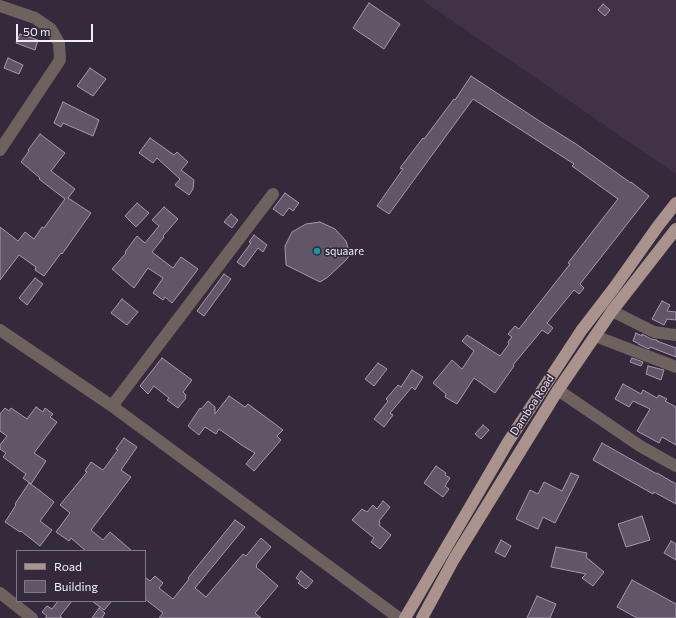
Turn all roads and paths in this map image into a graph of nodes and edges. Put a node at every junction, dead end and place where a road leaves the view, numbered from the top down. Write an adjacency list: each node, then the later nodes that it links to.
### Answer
1 (0, 6): 2 (street)
2 (0, 150)
3 (273, 194): 12 (street)
4 (676, 203): 17 (main road, Damboa Road)
5 (676, 230): 6 (main road, Damboa Road)
6 (612, 311): 8 (street); 9 (main road, Damboa Road)
7 (0, 330): 12 (street)
8 (676, 335)
9 (595, 336): 10 (street); 11 (main road, Damboa Road)
10 (676, 367)
11 (558, 390): 13 (street); 18 (main road, Damboa Road)
12 (112, 406): 16 (street)
13 (676, 466)
14 (0, 593): 15 (street)
15 (32, 618)
16 (399, 618)
17 (405, 618)
18 (422, 618)

